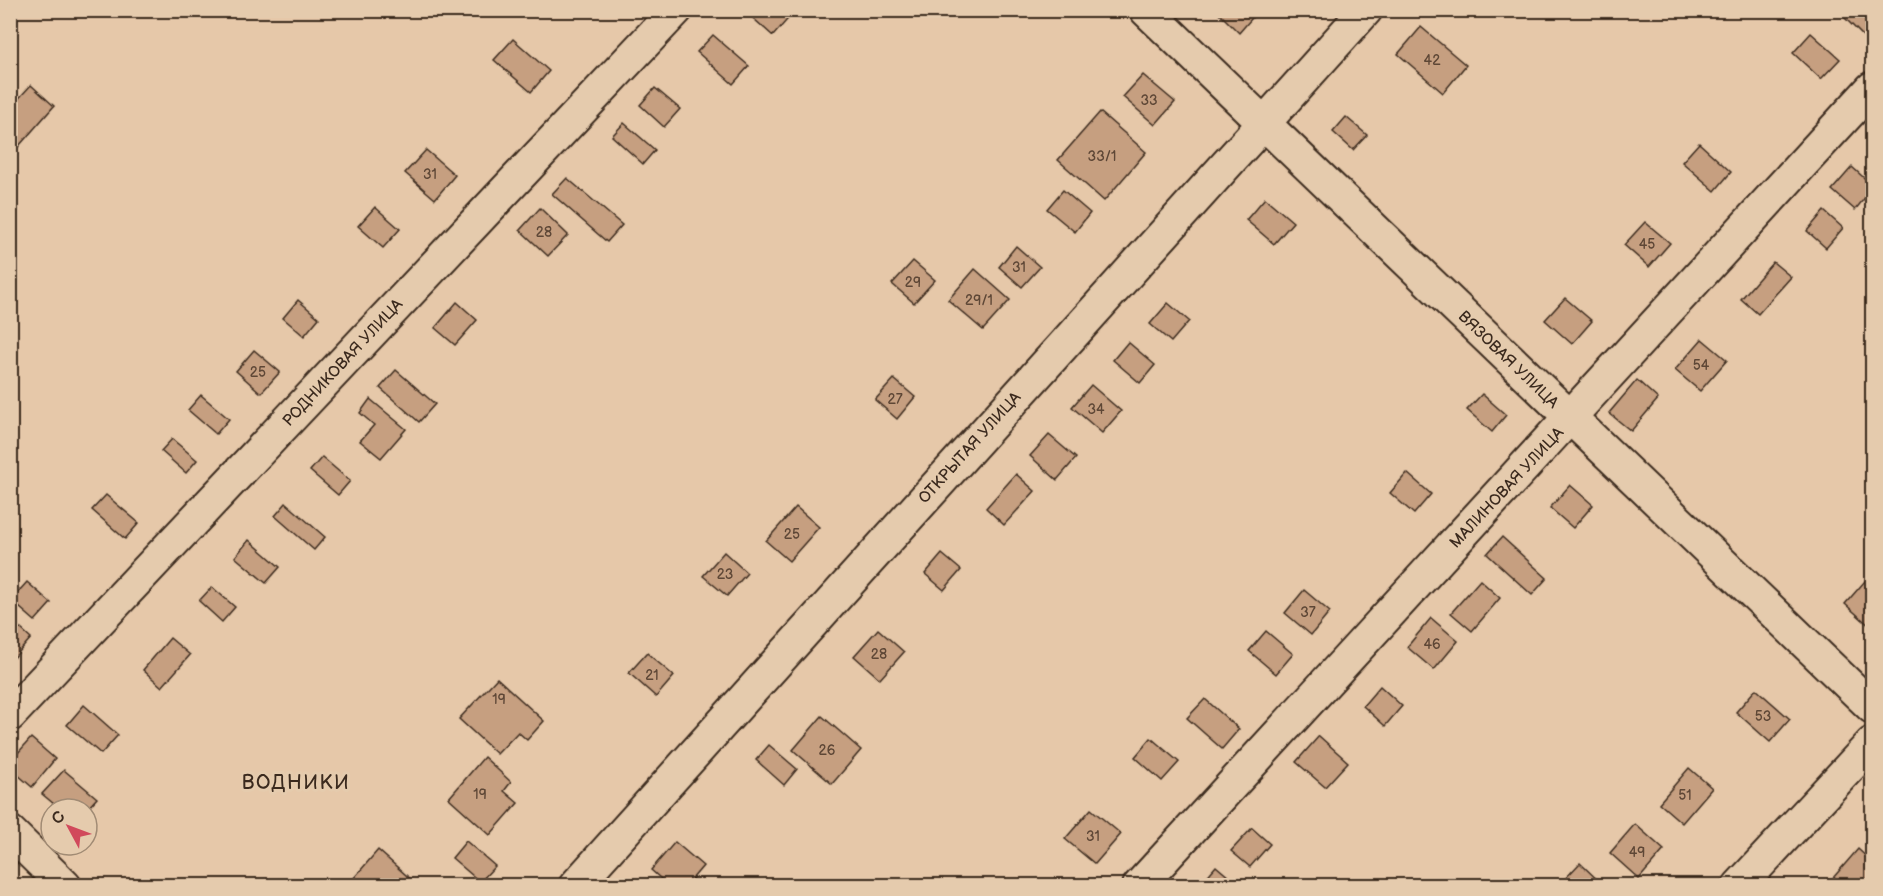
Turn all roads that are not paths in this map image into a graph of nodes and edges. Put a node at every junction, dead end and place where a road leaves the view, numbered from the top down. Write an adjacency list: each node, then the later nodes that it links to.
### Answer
1 (676, 10): 8 (street, РОДНИКОВАЯ УЛИЦА)
2 (1146, 10): 5 (street, ВЯЗОВАЯ УЛИЦА)
3 (1366, 10): 5 (street, ОТКРЫТАЯ УЛИЦА)
4 (1872, 88): 6 (street, МАЛИНОВАЯ УЛИЦА)
5 (1263, 124): 6 (street, ВЯЗОВАЯ УЛИЦА); 12 (street, ОТКРЫТАЯ УЛИЦА)
6 (1570, 420): 7 (street, ВЯЗОВАЯ УЛИЦА); 13 (street, МАЛИНОВАЯ УЛИЦА)
7 (1872, 707)
8 (10, 715)
9 (1872, 743): 14 (street)
10 (10, 832): 11 (street)
11 (65, 885)
12 (574, 885)
13 (1139, 885)
14 (1739, 885)

